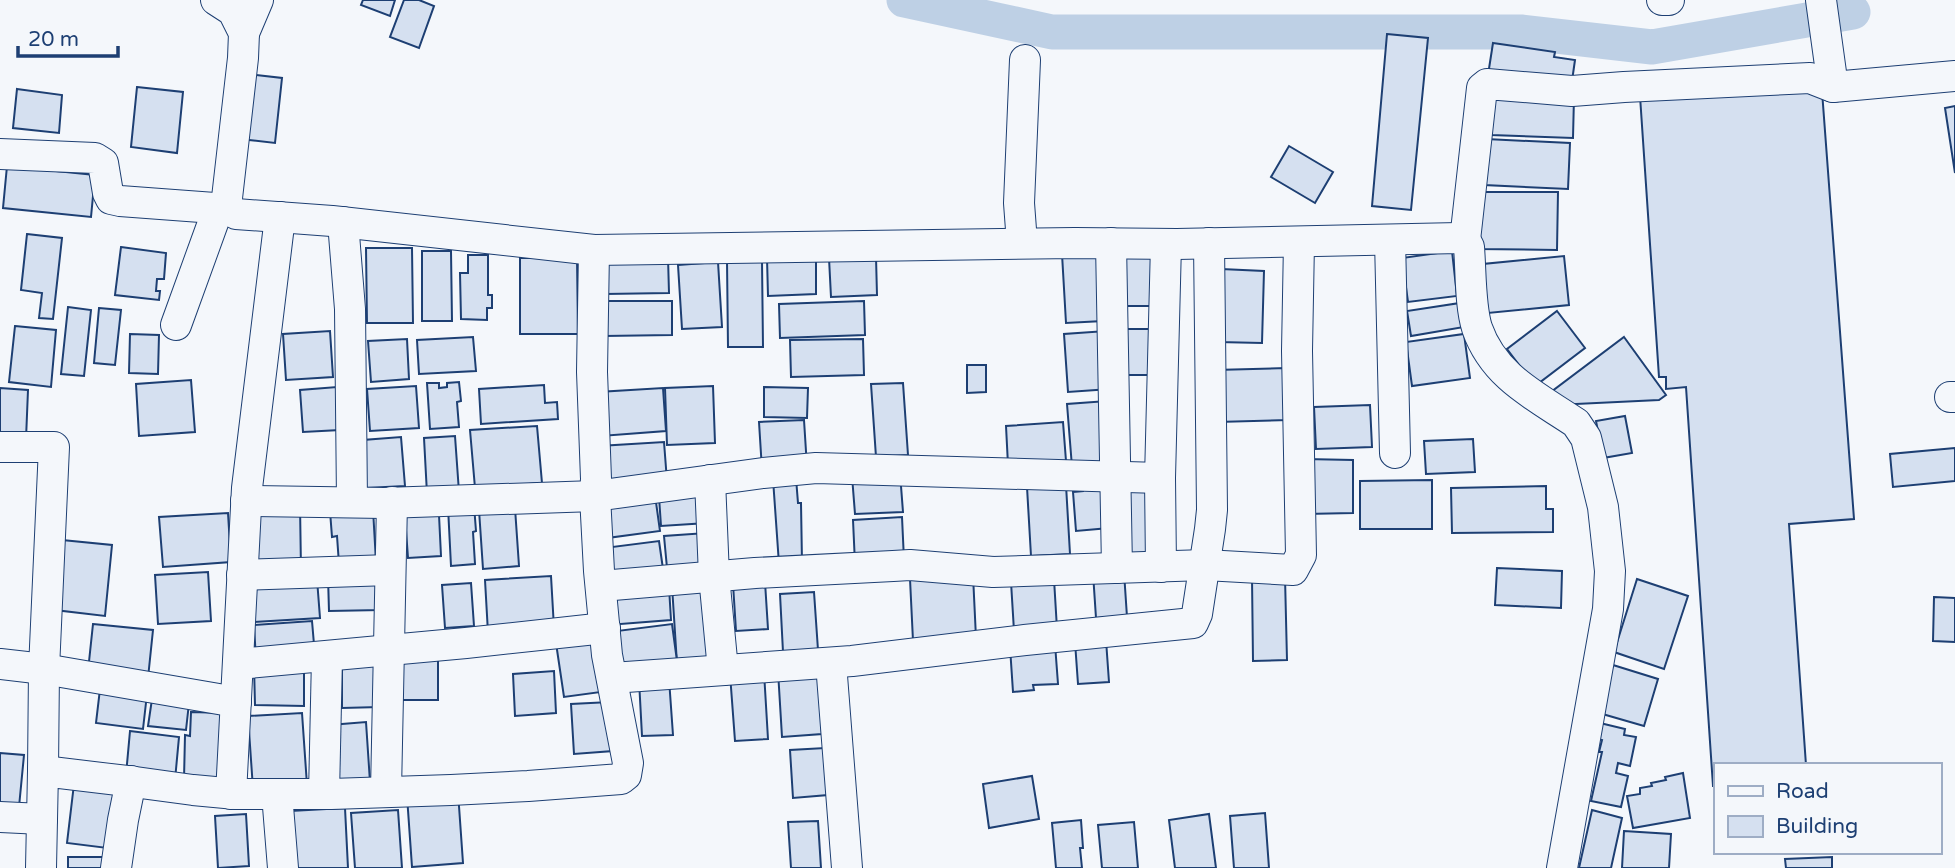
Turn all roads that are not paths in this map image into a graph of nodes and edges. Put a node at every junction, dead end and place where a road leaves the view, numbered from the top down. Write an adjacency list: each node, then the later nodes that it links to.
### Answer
1 (216, 0): 5 (street)
2 (1661, 0): 3 (street)
3 (1669, 0)
4 (1821, 0): 8 (street)
5 (251, 15): 10 (street)
6 (1024, 61): 16 (street)
7 (1955, 76): 8 (street)
8 (1833, 88): 14 (street)
9 (0, 154): 10 (street)
10 (223, 209): 11 (street); 21 (street)
11 (280, 217): 12 (street); 28 (street)
12 (343, 222): 20 (street); 29 (street)
13 (1390, 240): 14 (street); 15 (street); 23 (street)
14 (1465, 240): 56 (street)
15 (1299, 242): 18 (street); 31 (street)
16 (1022, 243): 17 (street); 20 (street)
17 (1111, 243): 19 (street); 24 (street)
18 (1209, 243): 19 (street); 31 (street)
19 (1166, 244): 25 (street)
20 (594, 250): 27 (street)
21 (176, 325)
22 (0, 447): 44 (street)
23 (1395, 453)
24 (1116, 477): 25 (street); 26 (street); 33 (street)
25 (1160, 478): 32 (street)
26 (710, 480): 27 (street); 36 (street)
27 (595, 496): 30 (street); 37 (street)
28 (246, 500): 29 (street); 35 (street)
29 (352, 502): 30 (street)
30 (392, 502): 34 (street)
31 (1205, 565): 32 (street); 41 (street)
32 (1161, 567): 33 (street)
33 (1116, 568): 36 (street)
34 (390, 570): 35 (street); 39 (street)
35 (243, 575): 43 (street)
36 (714, 576): 37 (street); 45 (street)
37 (601, 586): 38 (street)
38 (605, 628): 39 (street); 46 (street)
39 (389, 650): 40 (street); 50 (street)
40 (327, 657): 43 (street); 51 (street)
41 (831, 663): 45 (street); 60 (street)
42 (0, 664): 44 (street)
43 (238, 664): 47 (street)
44 (44, 669): 47 (street); 48 (street)
45 (723, 670): 46 (street)
46 (612, 678): 50 (street)
47 (236, 702): 52 (street)
48 (43, 771): 49 (street); 55 (street)
49 (131, 781): 52 (street); 58 (street)
50 (386, 791): 51 (street)
51 (324, 793): 53 (street)
52 (231, 794): 53 (street)
53 (277, 794): 59 (street)
54 (0, 817): 55 (street)
55 (42, 819): 57 (street)
56 (1558, 865)
57 (41, 868)
58 (116, 868)
59 (283, 868)
60 (847, 868)

